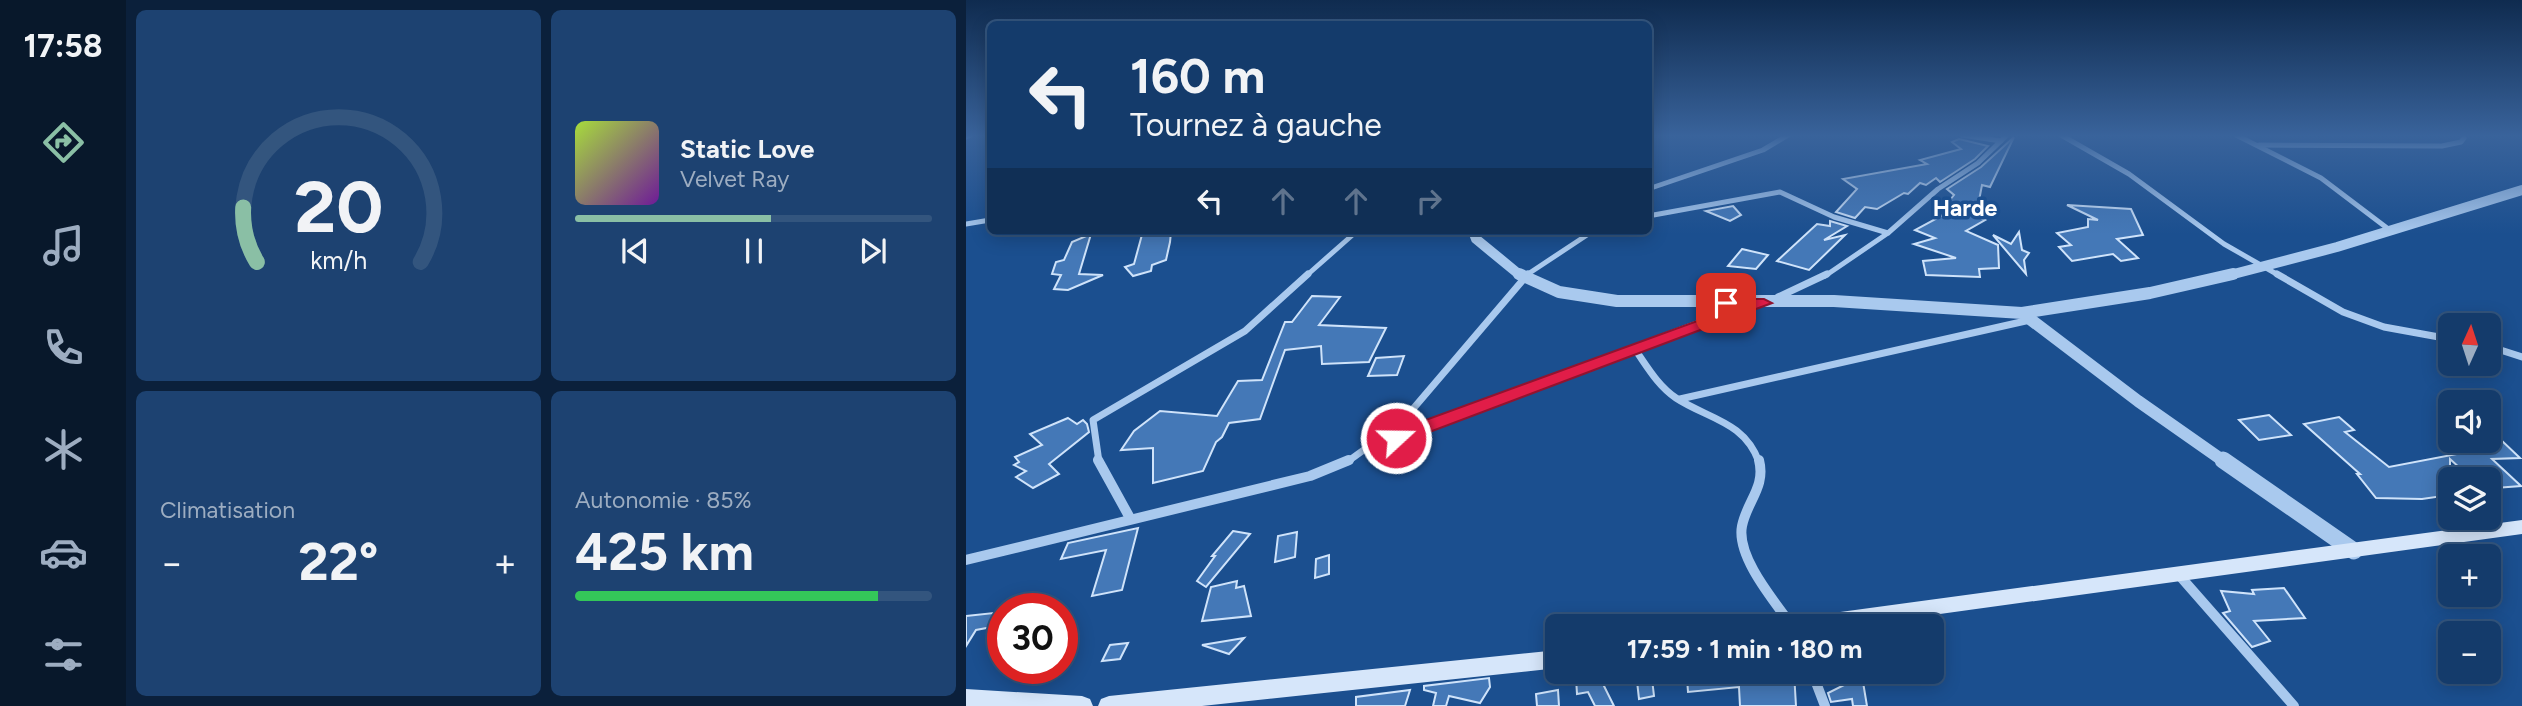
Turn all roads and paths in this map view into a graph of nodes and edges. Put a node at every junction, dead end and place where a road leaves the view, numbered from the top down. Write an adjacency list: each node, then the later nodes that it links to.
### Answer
1 (1710, 168): 5 (street)
2 (1970, 168): 11 (street)
3 (2118, 168): 15 (street)
4 (2302, 168): 10 (street)
5 (1652, 188)
6 (2522, 190): 10 (street)
7 (1652, 215): 11 (street)
8 (987, 220): 9 (street)
9 (966, 224)
10 (2391, 231): 15 (street)
11 (1888, 233): 17 (street)
12 (1352, 235): 25 (street)
13 (1474, 235): 16 (street)
14 (1587, 235): 16 (street)
15 (2264, 269): 18 (street); 19 (street)
16 (1523, 278): 17 (street); 24 (street)
17 (1764, 303): 18 (street); 20 (street)
18 (2026, 316): 23 (street); 27 (street)
19 (2438, 337)
20 (1634, 348): 23 (street); 24 (street)
21 (2501, 350): 22 (street)
22 (2522, 357)
23 (1680, 399): 30 (street)
24 (1371, 447): 25 (street)
25 (1130, 518): 28 (street)
26 (2522, 527): 27 (main road)
27 (2354, 551): 29 (main road)
28 (966, 560)
29 (2177, 574): 31 (main road); 38 (street)
30 (1785, 614)
31 (1882, 614)
32 (1545, 660): 36 (main road)
33 (1817, 684): 37 (street)
34 (966, 699): 35 (main road)
35 (1082, 706)
36 (1109, 706)
37 (1825, 706)
38 (2294, 706)

